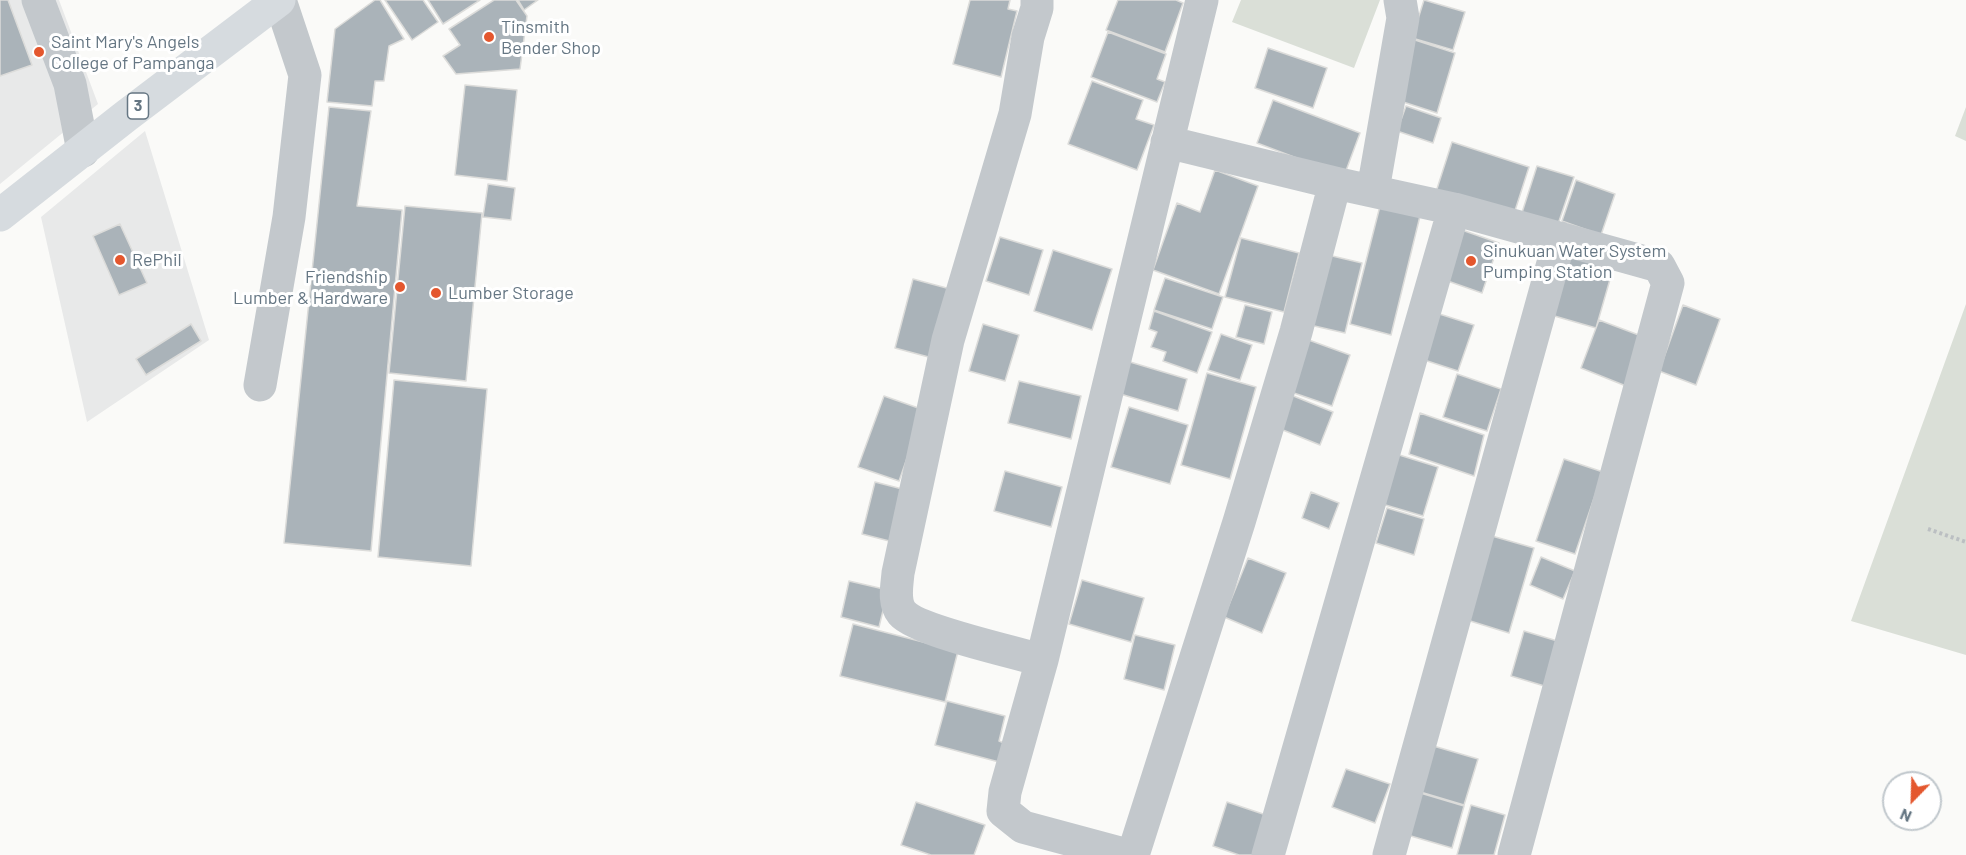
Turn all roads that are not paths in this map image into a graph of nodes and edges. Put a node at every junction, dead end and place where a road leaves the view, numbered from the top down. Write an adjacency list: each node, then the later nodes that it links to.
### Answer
1 (38, 0): 7 (street)
2 (280, 0): 7 (highway, 3); 13 (street)
3 (1037, 0): 14 (street)
4 (1202, 0): 6 (street)
5 (1400, 0): 9 (street)
6 (1167, 142): 8 (street); 14 (street)
7 (83, 151): 11 (highway, 3)
8 (1335, 183): 9 (street); 16 (street)
9 (1373, 190): 10 (street)
10 (1454, 209): 12 (street); 17 (street)
11 (0, 215)
12 (1560, 238): 18 (street); 19 (street)
13 (260, 385)
14 (1042, 660): 15 (street)
15 (1127, 855)
16 (1132, 855)
17 (1268, 855)
18 (1389, 855)
19 (1514, 855)

